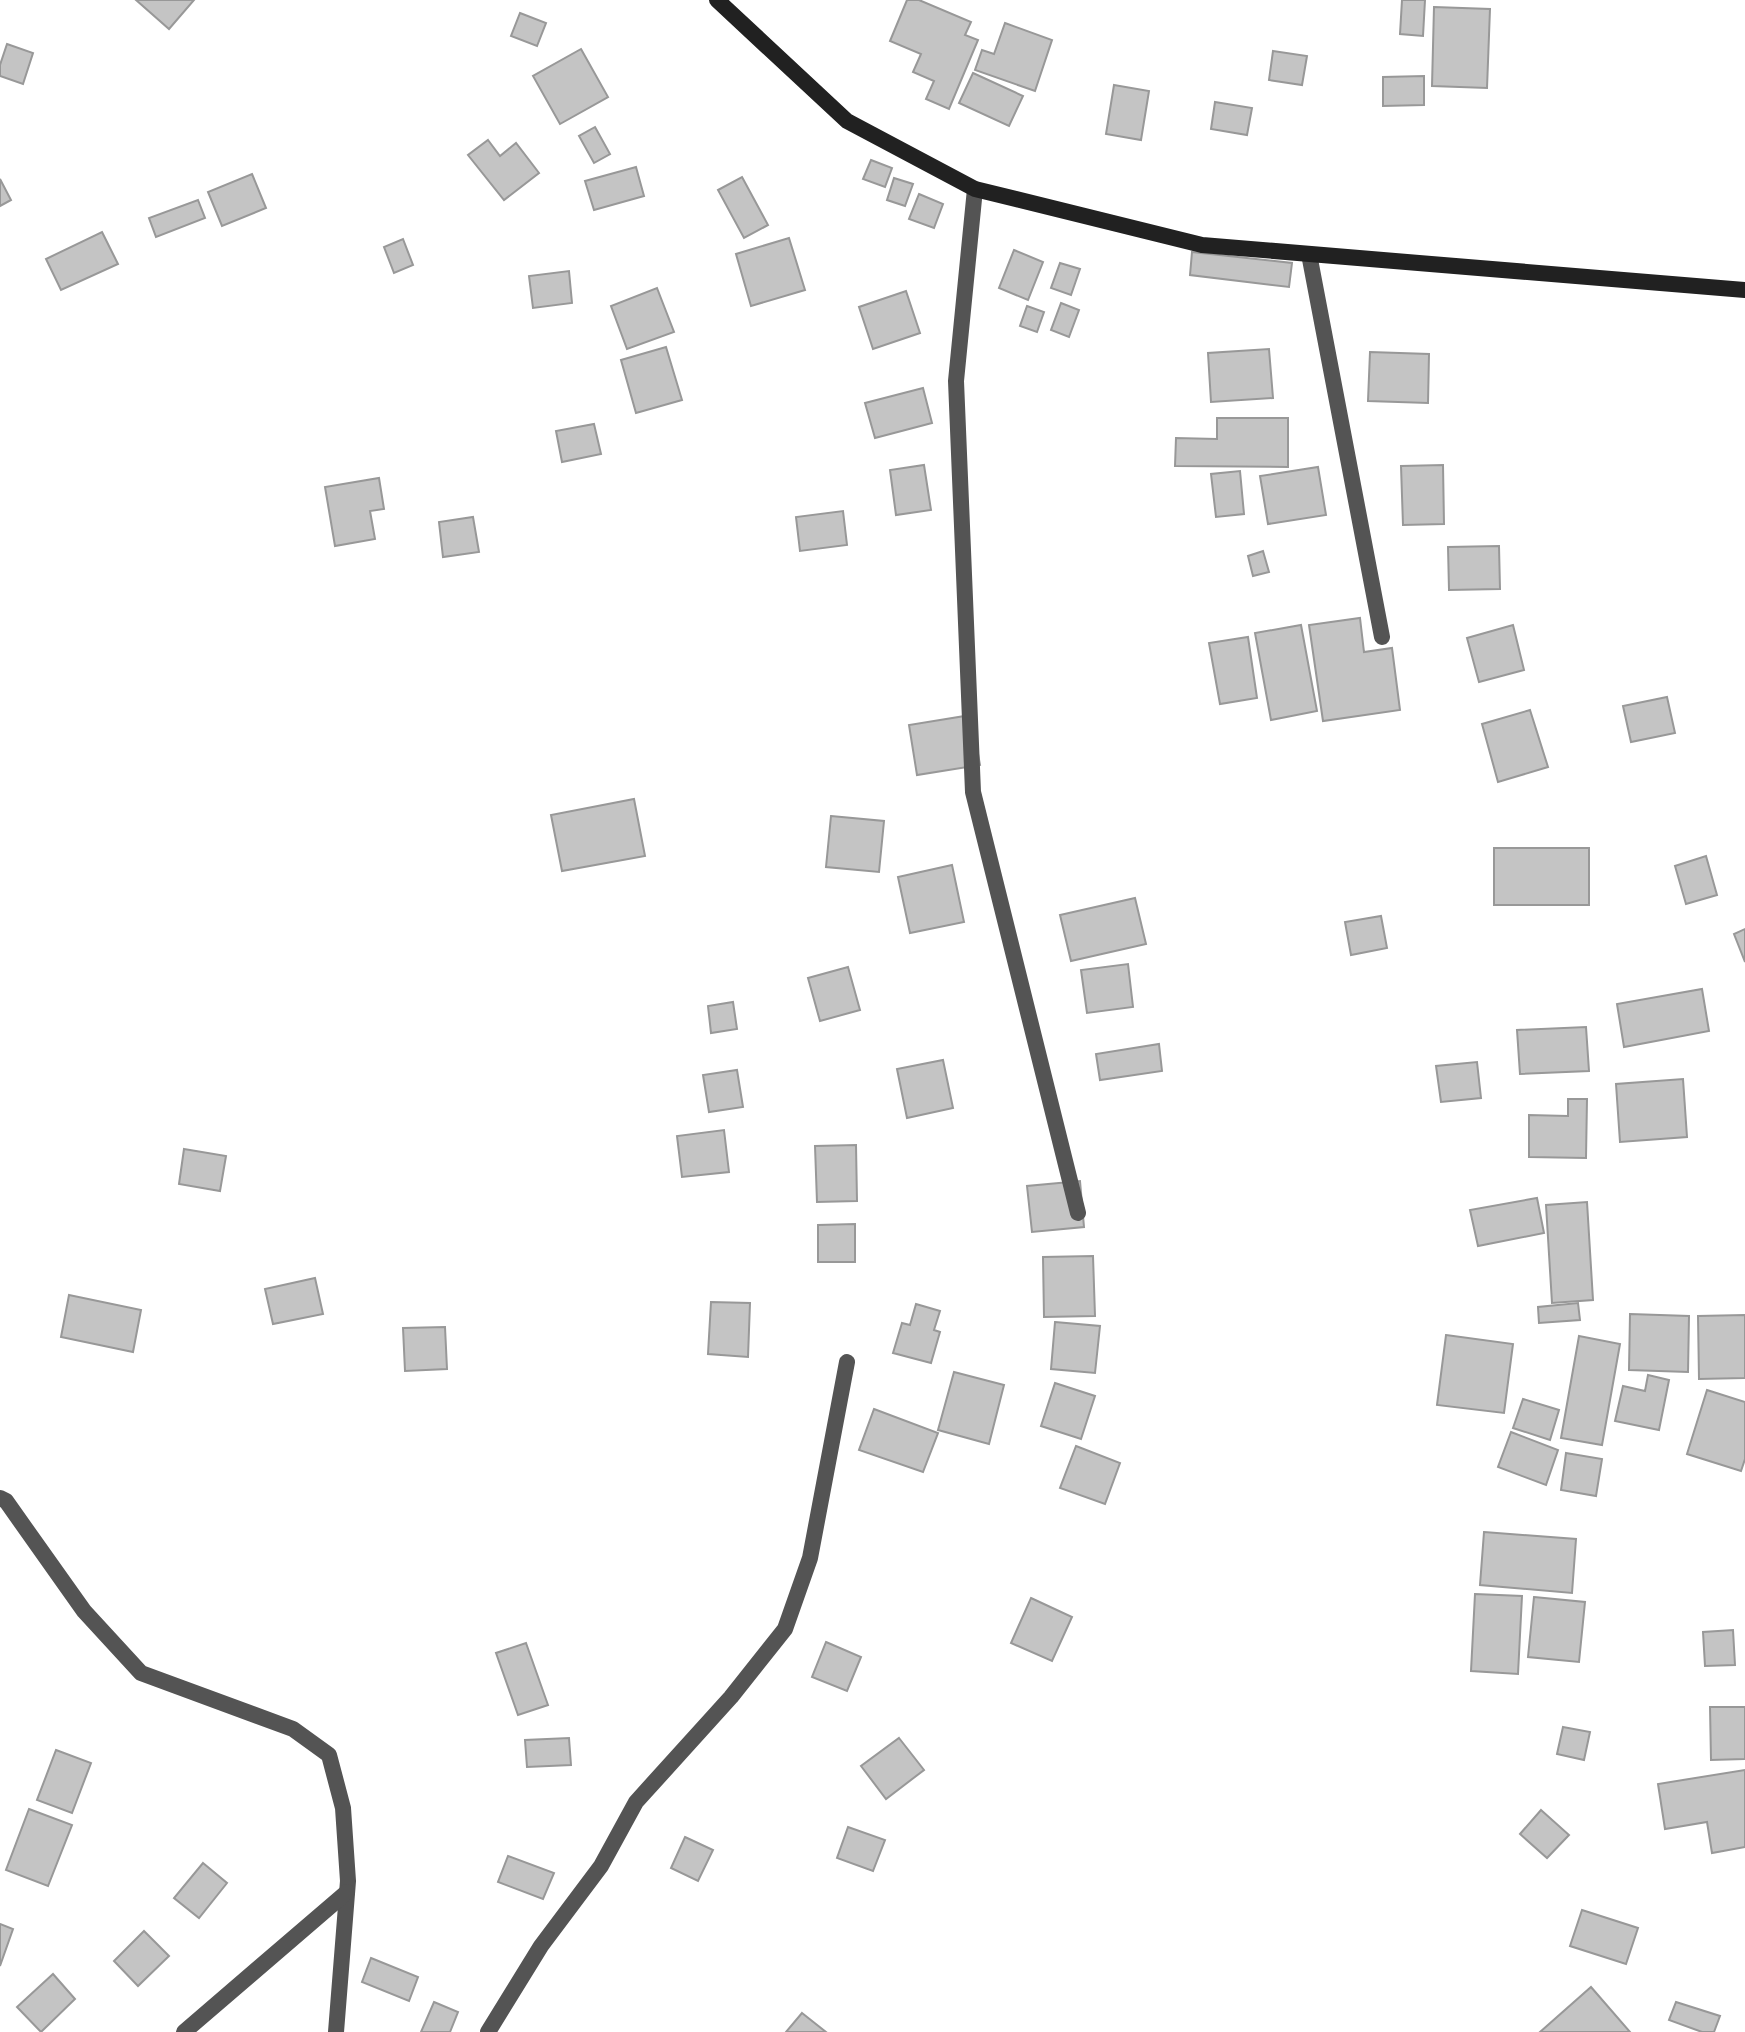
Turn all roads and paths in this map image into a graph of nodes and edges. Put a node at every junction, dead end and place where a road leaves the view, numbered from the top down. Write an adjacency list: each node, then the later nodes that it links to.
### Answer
1 (717, 0): 2 (main road)
2 (975, 189): 3 (main road); 6 (street)
3 (1309, 254): 4 (main road); 5 (street)
4 (1745, 290)
5 (1382, 637)
6 (1078, 1213)
7 (847, 1362): 12 (street)
8 (0, 1498): 9 (street)
9 (347, 1892): 10 (street); 11 (street)
10 (184, 2032)
11 (336, 2032)
12 (488, 2032)

